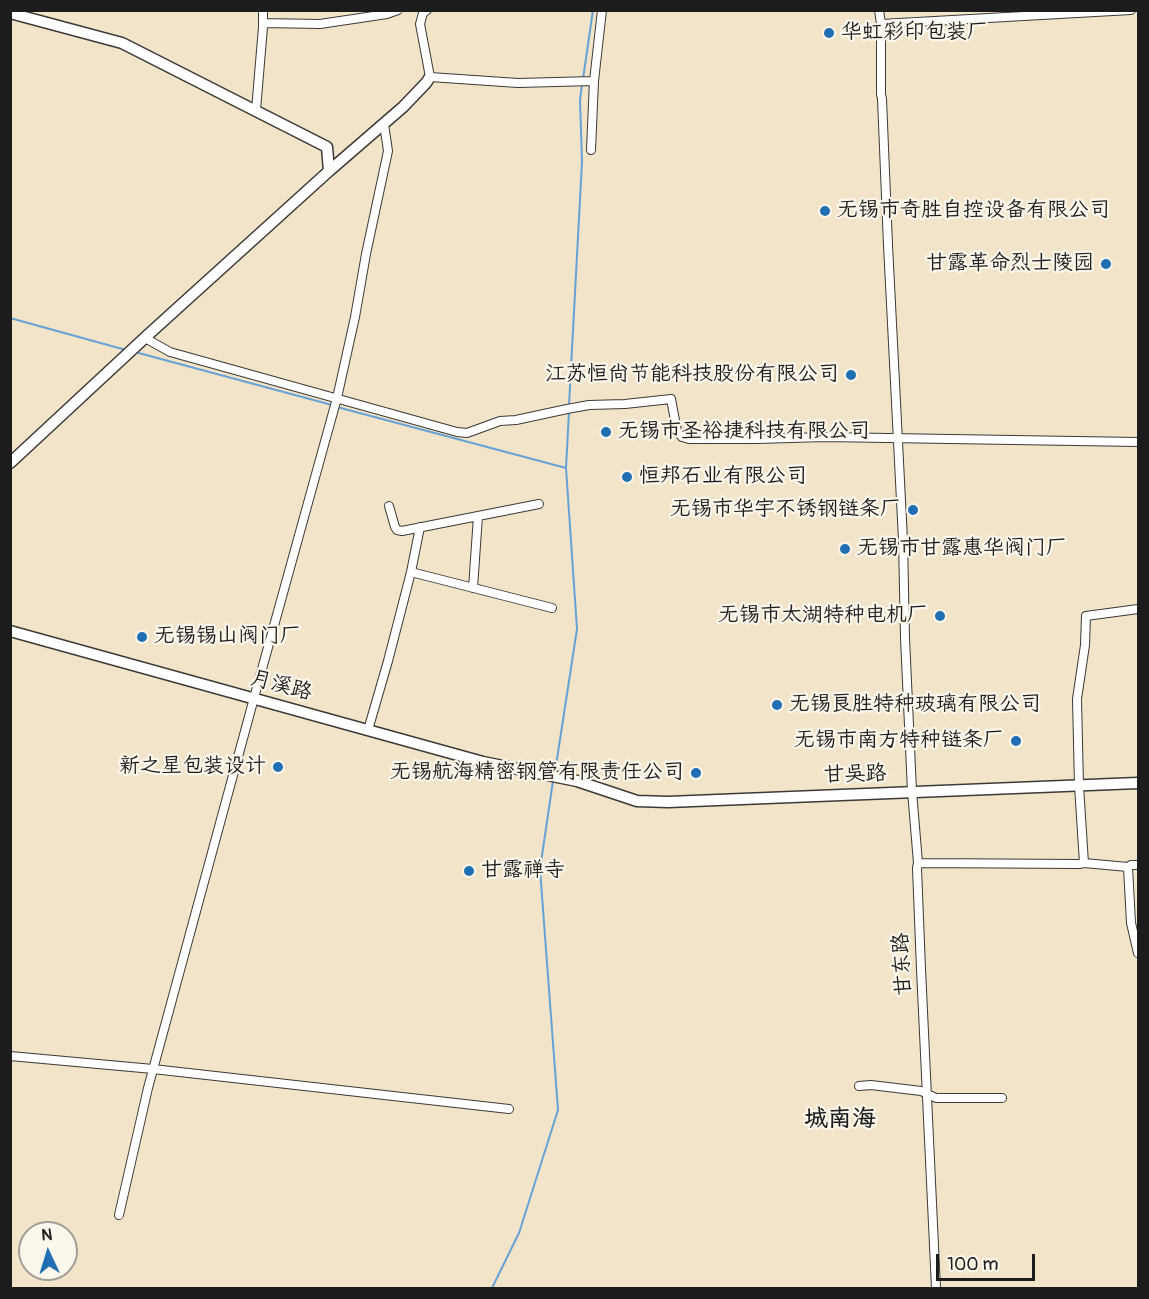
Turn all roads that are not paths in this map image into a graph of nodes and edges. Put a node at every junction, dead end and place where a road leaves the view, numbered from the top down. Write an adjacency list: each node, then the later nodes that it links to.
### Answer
1 (263, 10): 8 (street)
2 (398, 10): 8 (street)
3 (602, 10): 11 (street)
4 (879, 10): 9 (street, 甘东路)
5 (1131, 10): 9 (street)
6 (423, 12): 10 (street)
7 (10, 13): 12 (street)
8 (263, 23): 12 (street)
9 (881, 24): 18 (street, 甘东路)
10 (430, 77): 11 (street); 13 (street)
11 (591, 81): 14 (street)
12 (256, 110): 15 (street)
13 (384, 124): 15 (street); 17 (street)
14 (591, 150)
15 (329, 171): 16 (street)
16 (144, 338): 17 (street); 20 (street)
17 (336, 404): 18 (street); 30 (street)
18 (897, 439): 19 (street); 35 (street, 甘东路)
19 (1138, 442)
20 (10, 463)
21 (538, 504): 23 (street)
22 (389, 506): 24 (street)
23 (478, 516): 24 (street); 26 (street)
24 (420, 527): 25 (street)
25 (411, 572): 26 (street); 31 (street)
26 (473, 588): 27 (street)
27 (552, 608)
28 (1138, 609): 34 (street)
29 (10, 631): 30 (street, 月溪路)
30 (254, 698): 31 (street, 月溪路); 42 (street)
31 (368, 730): 32 (street, 月溪路)
32 (543, 773): 35 (street, 甘吴路)
33 (1138, 783): 34 (street, 甘吴路)
34 (1079, 786): 35 (street, 甘吴路); 37 (street)
35 (912, 792): 36 (street, 甘东路)
36 (918, 863): 37 (street); 44 (street, 甘东路)
37 (1084, 863): 39 (street)
38 (1138, 865): 39 (street)
39 (1128, 867): 40 (street)
40 (1138, 953)
41 (10, 1056): 42 (street)
42 (153, 1069): 46 (street); 47 (street)
43 (859, 1086): 44 (street)
44 (928, 1094): 45 (street); 48 (street, 甘东路)
45 (1002, 1098)
46 (509, 1109)
47 (119, 1215)
48 (936, 1288)

